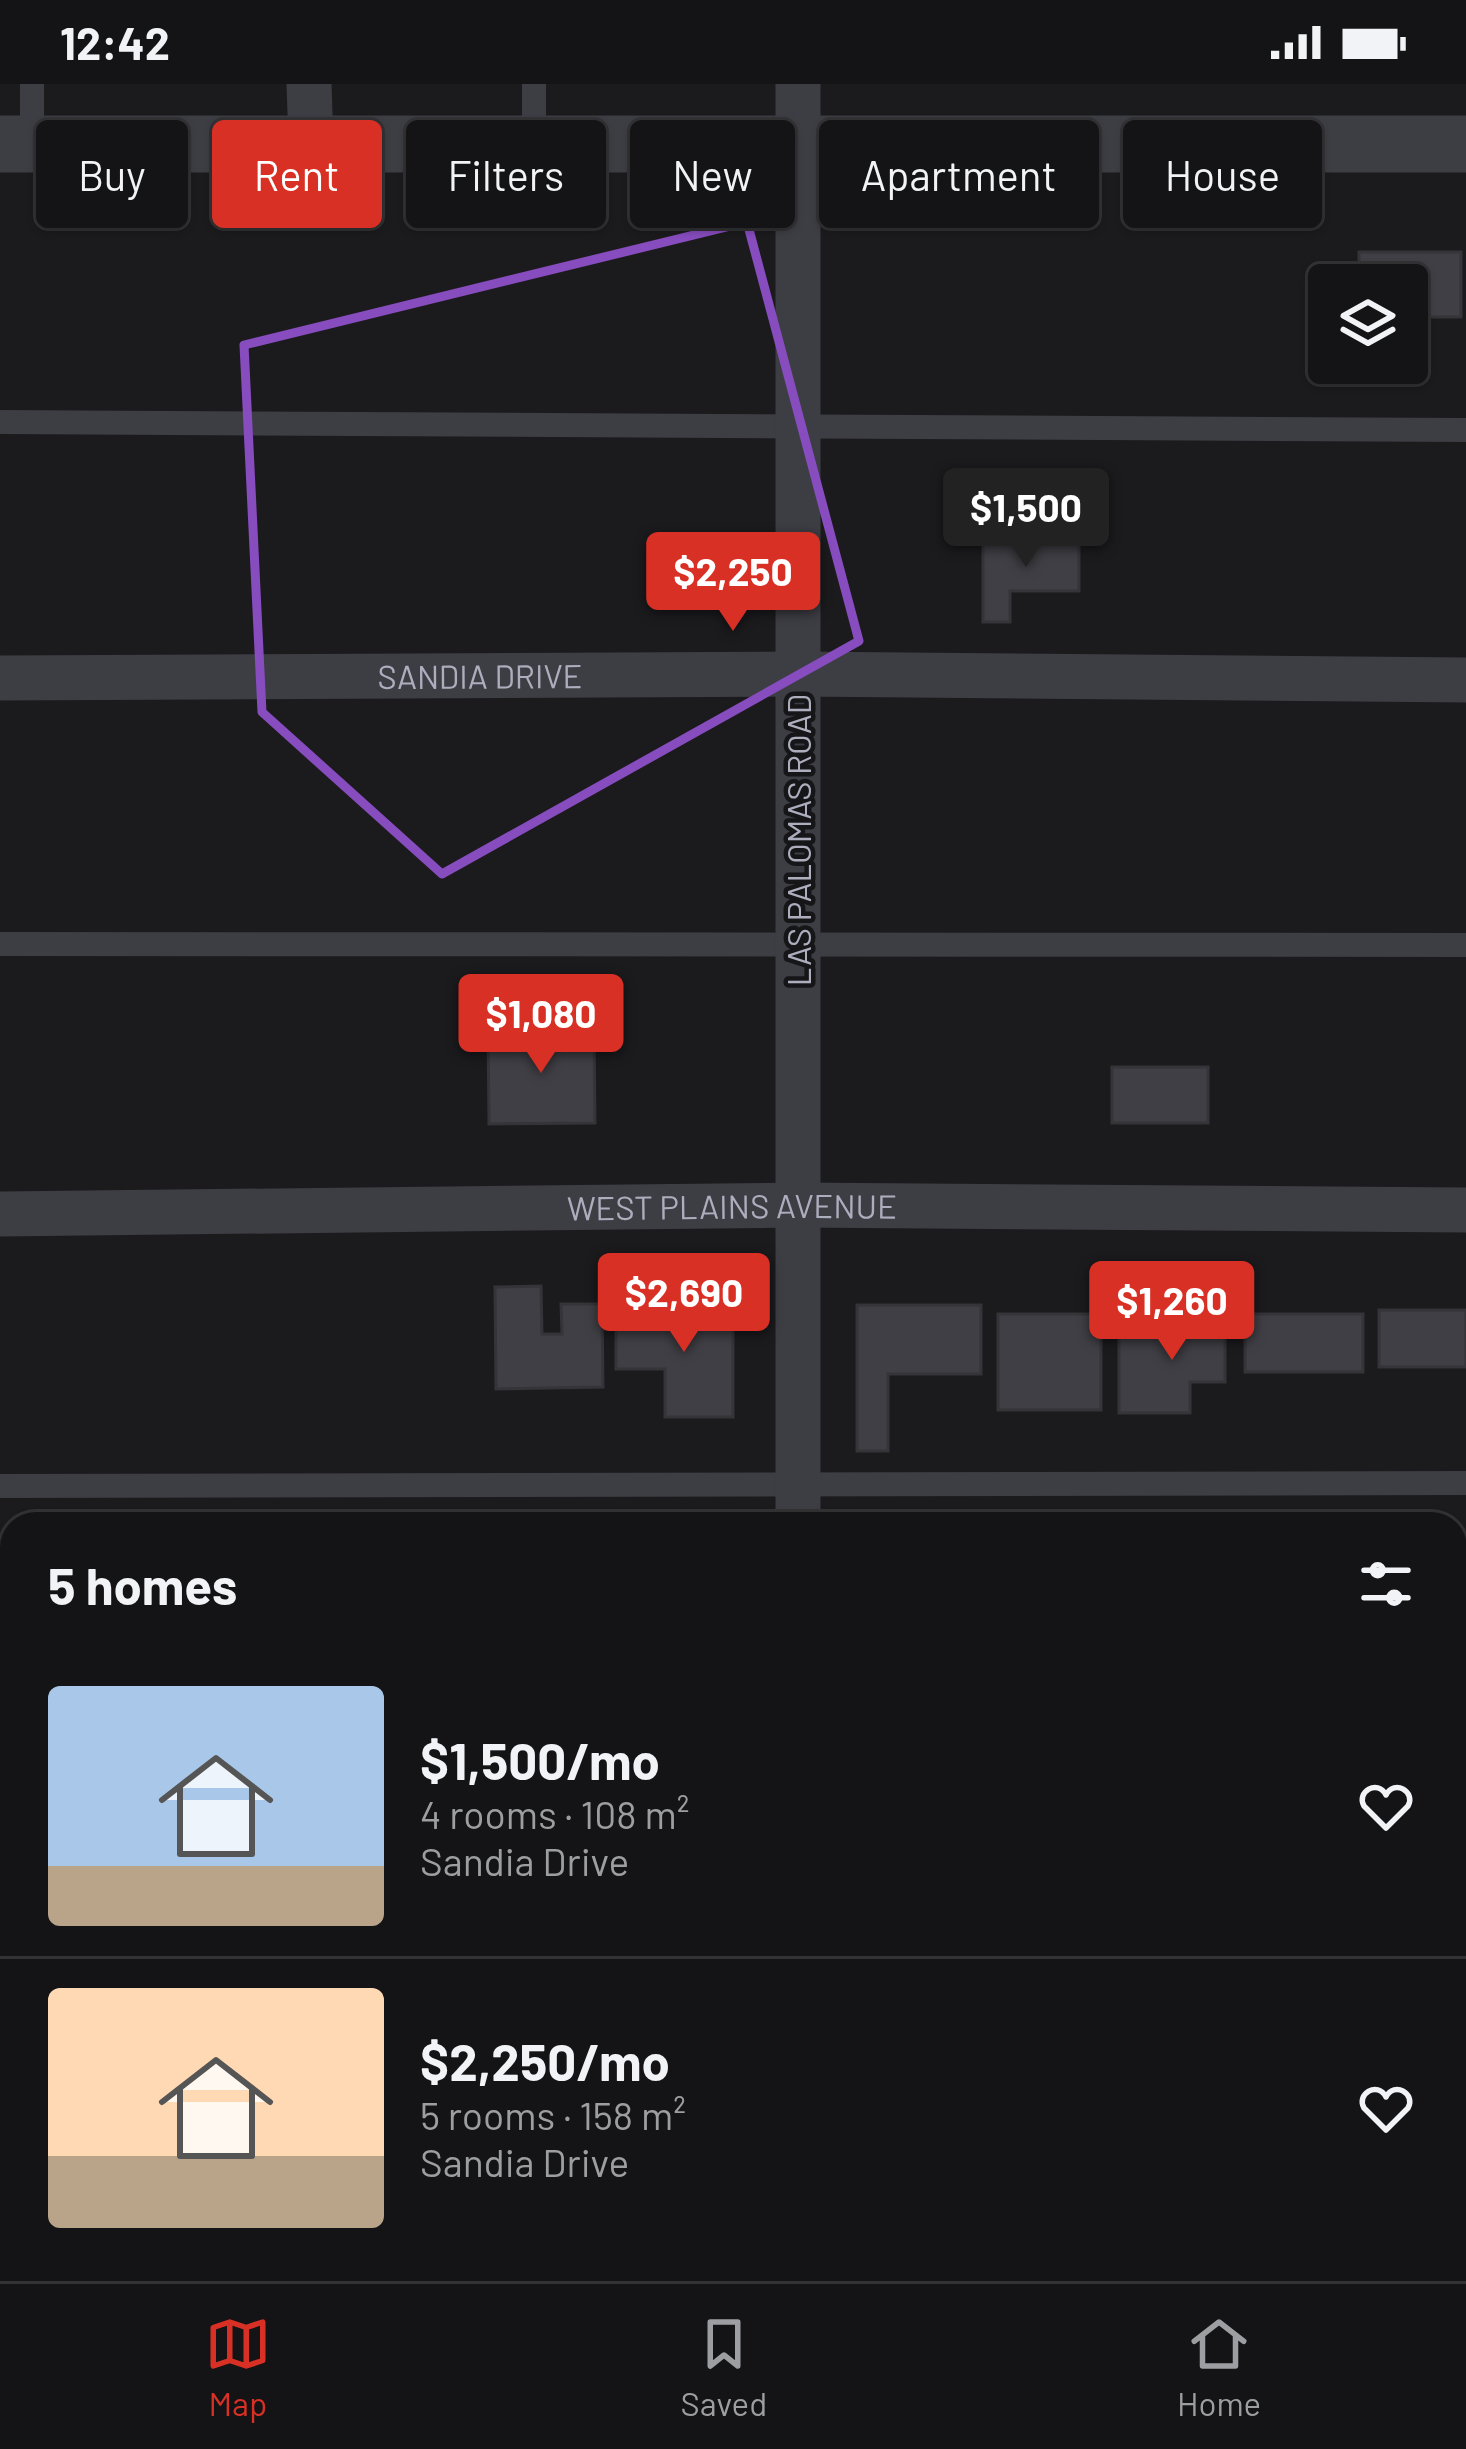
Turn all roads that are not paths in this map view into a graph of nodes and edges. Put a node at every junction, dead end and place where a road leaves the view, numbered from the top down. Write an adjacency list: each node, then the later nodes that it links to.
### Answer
1 (32, 84): 10 (lane)
2 (310, 84): 5 (street)
3 (534, 84): 6 (lane)
4 (798, 84): 9 (street, LAS PALOMAS ROAD)
5 (311, 120)
6 (534, 120)
7 (212, 143): 10 (street)
8 (606, 143): 9 (street)
9 (798, 143): 11 (street); 13 (street, LAS PALOMAS ROAD)
10 (16, 144)
11 (1466, 144)
12 (0, 422): 13 (lane)
13 (798, 427): 14 (lane); 15 (street, LAS PALOMAS ROAD)
14 (1466, 430)
15 (798, 674): 16 (street, SANDIA DRIVE); 17 (street, SANDIA DRIVE); 18 (street, LAS PALOMAS ROAD)
16 (0, 678)
17 (1466, 680)
18 (798, 942): 19 (lane); 20 (lane); 21 (street, LAS PALOMAS ROAD)
19 (0, 944)
20 (1466, 945)
21 (798, 1205): 22 (street, WEST PLAINS AVENUE); 23 (street, WEST PLAINS AVENUE); 26 (street, LAS PALOMAS ROAD)
22 (1466, 1210)
23 (0, 1214)
24 (1466, 1484): 26 (lane)
25 (0, 1486): 26 (lane)
26 (798, 1503)

